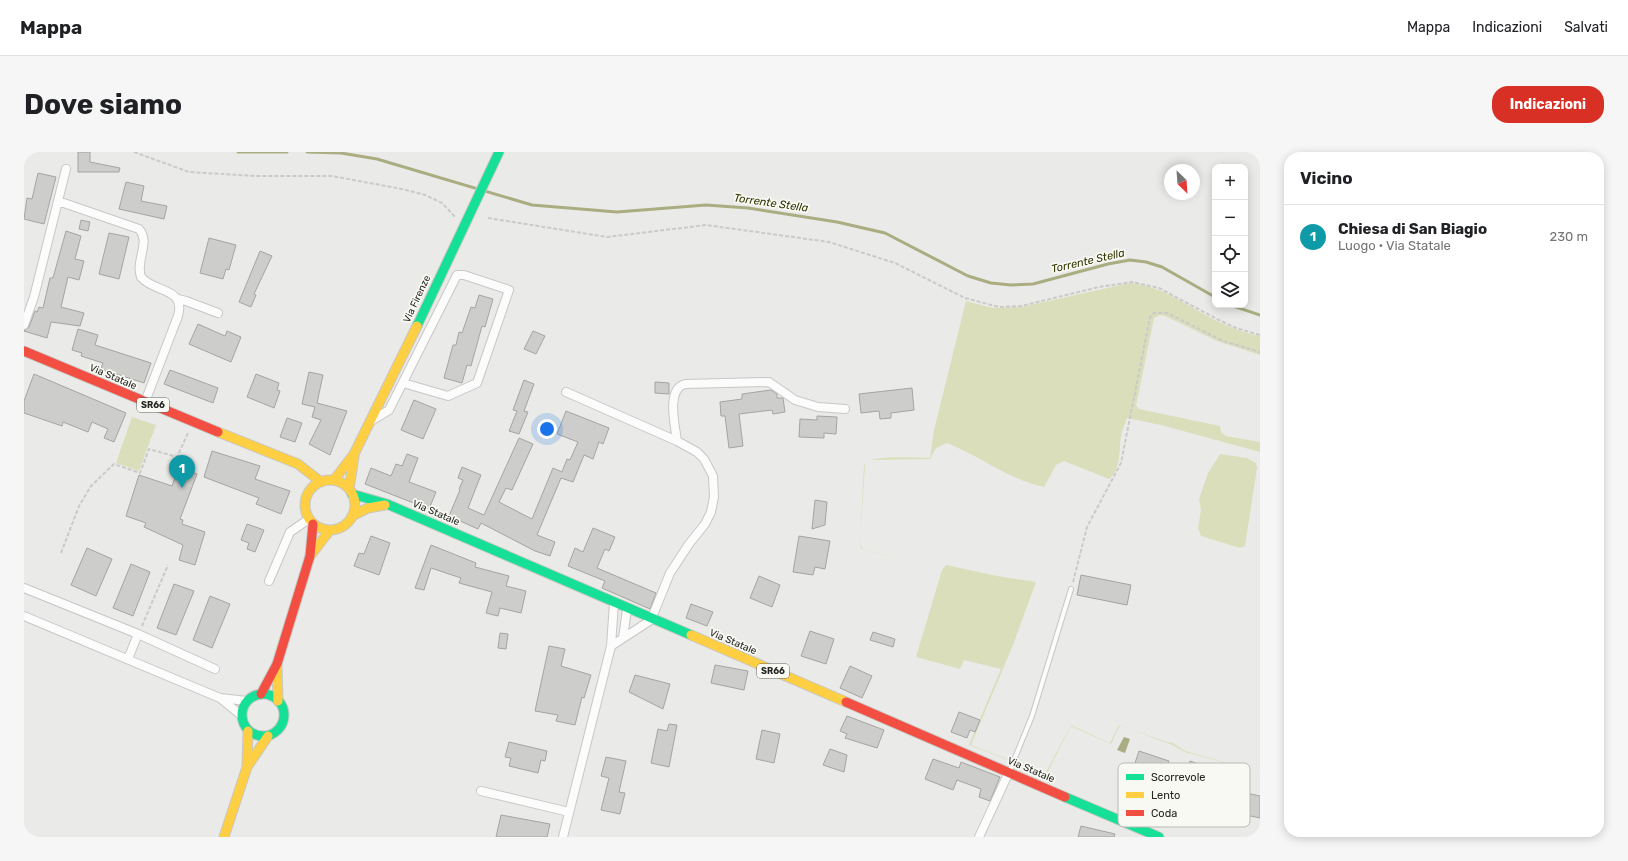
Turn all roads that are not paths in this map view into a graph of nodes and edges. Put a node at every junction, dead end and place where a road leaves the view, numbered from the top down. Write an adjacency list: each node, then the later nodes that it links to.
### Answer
1 (499, 152): 12 (main road, Via Firenze)
2 (66, 169): 3 (street)
3 (58, 201): 4 (street); 6 (street)
4 (178, 299): 5 (street); 10 (street)
5 (218, 313)
6 (24, 325)
7 (24, 351): 10 (main road, Via Statale / SR66)
8 (403, 383): 8 (street); 12 (street)
9 (566, 392): 13 (street)
10 (145, 402): 15 (main road, Via Statale / SR66)
11 (845, 409): 13 (street)
12 (371, 421): 14 (main road, Via Firenze)
13 (677, 441): 31 (street)
14 (354, 454): 16 (main road); 19 (main road)
15 (282, 460): 17 (main road, Via Statale / SR66); 18 (main road, Via Statale / SR66)
16 (334, 480): 17 (main road); 19 (main road, SR66)
17 (321, 482): 18 (main road)
18 (310, 491): 22 (main road)
19 (351, 491): 20 (main road, Via Statale / SR66); 21 (main road)
20 (387, 504): 21 (main road); 28 (main road, Via Statale / SR66)
21 (352, 516): 23 (main road)
22 (311, 521): 23 (main road); 24 (main road); 25 (street)
23 (330, 530): 24 (main road)
24 (310, 556): 36 (main road)
25 (269, 581)
26 (24, 588): 32 (street)
27 (1071, 589): 46 (lane)
28 (614, 603): 29 (main road, Via Statale / SR66); 34 (street)
29 (627, 609): 31 (main road, Via Statale / SR66); 33 (street)
30 (24, 616): 35 (street)
31 (651, 620): 33 (street); 46 (main road, Via Statale / SR66)
32 (138, 634): 35 (street); 37 (street)
33 (623, 638): 34 (street)
34 (611, 646): 48 (street)
35 (128, 659): 39 (street)
36 (277, 664): 38 (main road); 41 (main road)
37 (215, 669)
38 (261, 694): 40 (main road); 41 (main road)
39 (220, 698): 40 (street); 42 (street)
40 (247, 701): 42 (main road)
41 (278, 701): 44 (main road)
42 (242, 716): 43 (main road)
43 (248, 731): 44 (main road); 45 (main road)
44 (268, 736): 45 (main road)
45 (247, 767): 51 (main road)
46 (1009, 772): 49 (main road, Via Statale / SR66); 53 (street)
47 (481, 791): 48 (street)
48 (569, 812): 52 (street)
49 (1118, 819)
50 (1136, 827): 54 (main road, Via Statale / SR66)
51 (224, 837)
52 (563, 837)
53 (979, 837)
54 (1159, 837)

